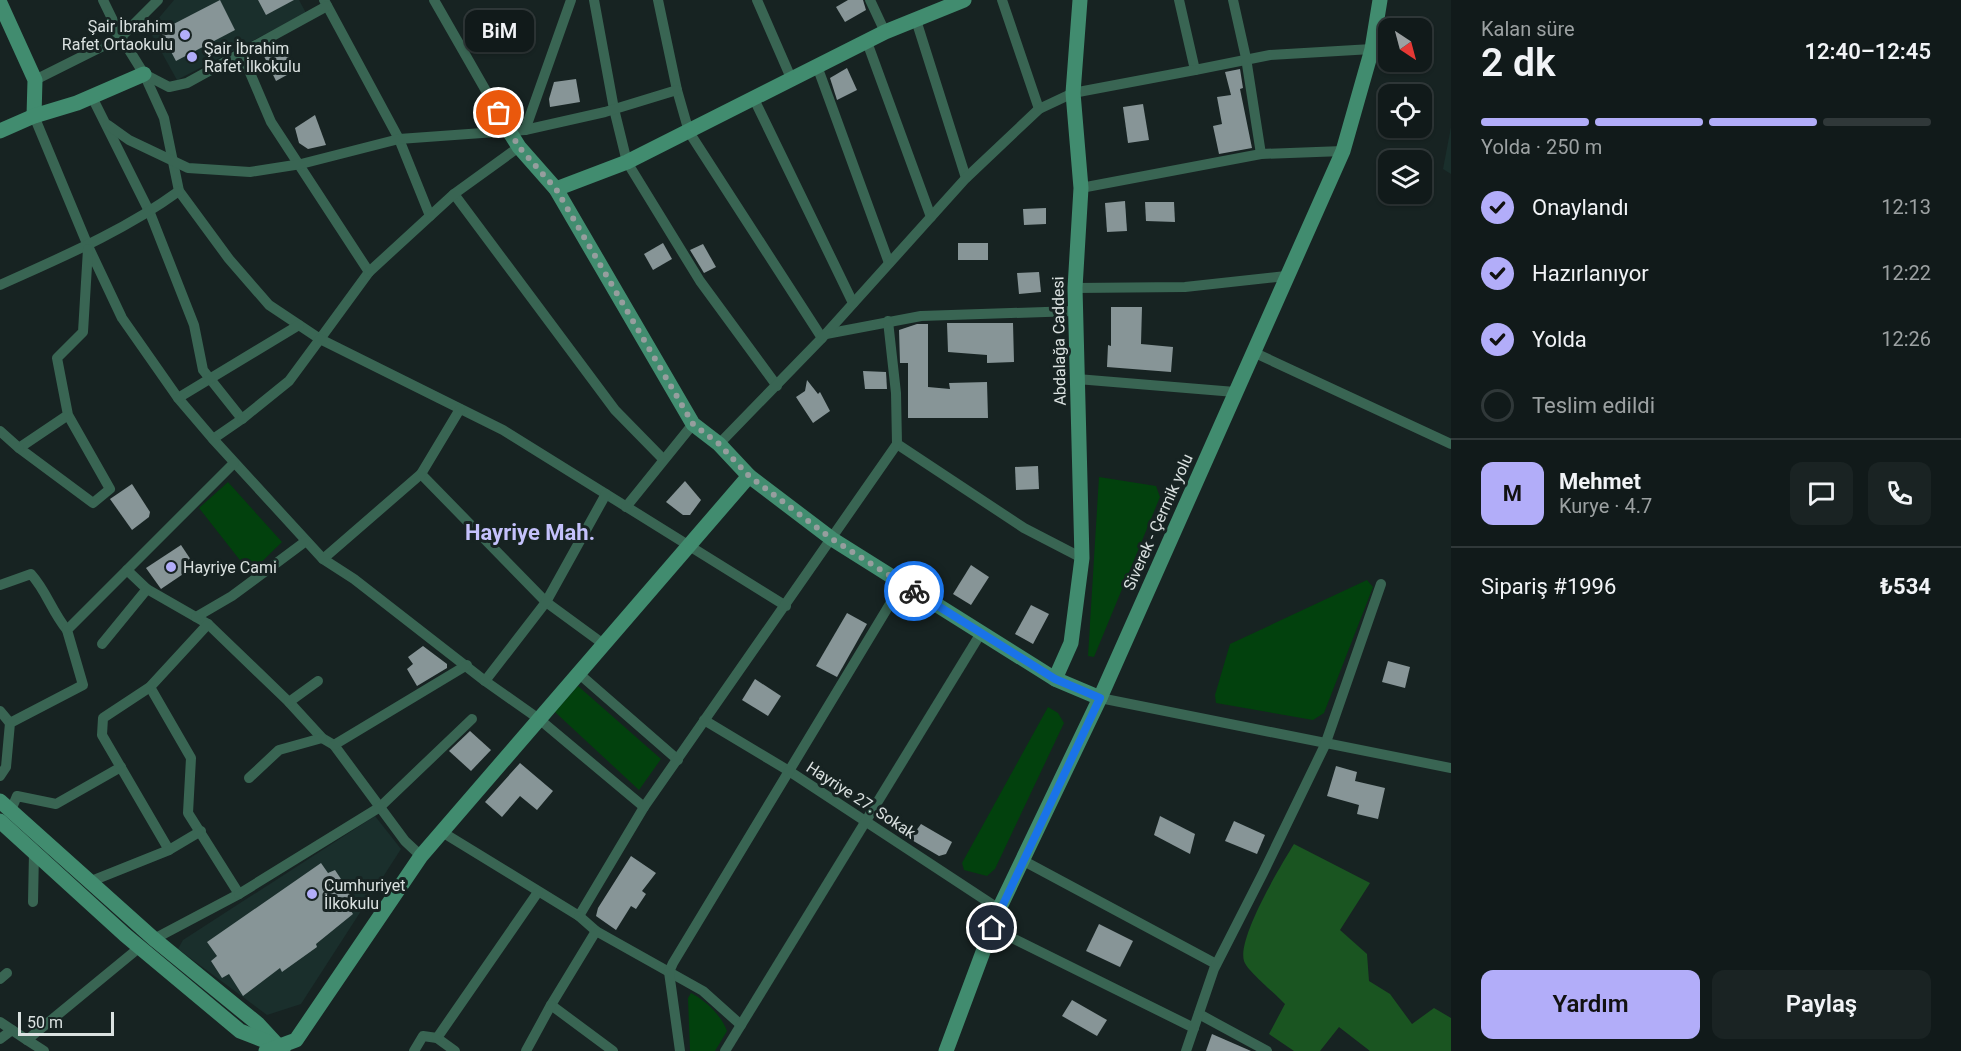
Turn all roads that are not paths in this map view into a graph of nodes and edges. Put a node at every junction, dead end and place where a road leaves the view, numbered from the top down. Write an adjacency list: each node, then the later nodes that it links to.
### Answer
1 (103, 0): 19 (street)
2 (158, 0): 19 (street)
3 (434, 0): 39 (street)
4 (571, 0): 37 (street)
5 (594, 0): 33 (street)
6 (658, 0): 29 (street)
7 (757, 0): 27 (street)
8 (870, 0): 18 (street)
9 (964, 0): 17 (street)
10 (1002, 0): 34 (street)
11 (1080, 0): 30 (street, Abdalağa Caddesi)
12 (1179, 0): 25 (street)
13 (1233, 0): 23 (street)
14 (1380, 0): 21 (street, Siverek - Çermik yolu)
15 (0, 3): 28 (street)
16 (326, 3): 22 (street); 41 (street)
17 (916, 20): 18 (street); 48 (street)
18 (885, 32): 20 (street)
19 (121, 37): 26 (street); 28 (street)
20 (867, 42): 24 (street); 55 (street)
21 (1372, 49): 23 (street); 43 (street, Siverek - Çermik yolu)
22 (242, 54): 26 (street); 47 (street)
23 (1246, 58): 25 (street); 44 (street)
24 (817, 66): 27 (street); 57 (street)
25 (1195, 70): 30 (street)
26 (144, 74): 31 (street); 45 (street)
27 (791, 78): 32 (street)
28 (35, 80): 35 (street)
29 (676, 90): 33 (street); 40 (street)
30 (1073, 93): 34 (street); 49 (street, Abdalağa Caddesi)
31 (92, 97): 35 (street); 36 (street)
32 (754, 99): 40 (street); 62 (street)
33 (614, 109): 37 (street); 46 (street)
34 (1040, 109): 48 (street)
35 (34, 116): 38 (street); 56 (street)
36 (108, 124): 45 (street); 53 (street)
37 (525, 130): 39 (street)
38 (0, 131)
39 (509, 132): 41 (street); 42 (street)
40 (689, 132): 46 (street); 66 (street)
41 (399, 139): 47 (street); 54 (street)
42 (519, 147): 50 (street); 52 (street)
43 (1343, 151): 44 (street); 59 (street, Siverek - Çermik yolu)
44 (1262, 154): 49 (street)
45 (171, 160): 47 (street); 51 (street)
46 (627, 162): 50 (street); 71 (street)
47 (301, 164): 58 (street)
48 (966, 178): 55 (street)
49 (1081, 188): 61 (street, Abdalağa Caddesi)
50 (556, 189): 77 (street)
51 (179, 191): 53 (street); 65 (street)
52 (454, 194): 54 (street); 84 (street)
53 (150, 213): 56 (street); 69 (street)
54 (430, 216): 58 (street)
55 (931, 217): 57 (street)
56 (88, 246): 60 (street); 73 (street); 75 (street)
57 (889, 263): 62 (street)
58 (369, 272): 67 (street)
59 (1286, 276): 61 (street); 68 (street, Siverek - Çermik yolu)
60 (0, 285)
61 (1075, 288): 63 (street, Abdalağa Caddesi)
62 (853, 303): 66 (street)
63 (1075, 311): 64 (street); 70 (street, Abdalağa Caddesi)
64 (888, 321): 66 (street); 81 (street)
65 (299, 325): 67 (street); 69 (street)
66 (824, 336): 71 (street)
67 (320, 339): 74 (street); 76 (street)
68 (1253, 352): 72 (street, Siverek - Çermik yolu); 82 (street)
69 (209, 378): 73 (street); 76 (street)
70 (1077, 380): 72 (street); 93 (street, Abdalağa Caddesi)
71 (777, 386): 80 (street)
72 (1235, 392): 114 (street, Siverek - Çermik yolu)
73 (178, 398): 79 (street)
74 (460, 409): 86 (street); 88 (street)
75 (68, 415): 83 (street); 83 (street)
76 (242, 419): 79 (street)
77 (693, 424): 80 (street); 84 (street)
78 (0, 431): 83 (street)
79 (213, 439): 85 (street)
80 (719, 444): 87 (street)
81 (897, 444): 90 (street); 93 (street)
82 (1451, 444)
83 (19, 448)
84 (663, 459): 89 (street)
85 (234, 463): 91 (street); 95 (street)
86 (421, 474): 94 (street); 100 (street)
87 (749, 476): 90 (street); 92 (street)
88 (606, 494): 89 (street); 100 (street)
89 (626, 507): 92 (street)
90 (832, 539): 96 (street); 101 (street)
91 (306, 541): 94 (street); 102 (street)
92 (688, 545): 101 (street); 106 (street)
93 (1082, 558): 110 (street, Abdalağa Caddesi)
94 (323, 559): 108 (street)
95 (127, 570): 99 (street); 104 (street)
96 (903, 584): 105 (street); 127 (street)
97 (1381, 584): 123 (street)
98 (0, 585): 104 (street)
99 (147, 588): 102 (street); 107 (street)
100 (546, 602): 106 (street); 112 (street)
101 (786, 606): 119 (street)
102 (196, 617): 103 (street)
103 (208, 624): 113 (street); 115 (street)
104 (67, 630): 120 (street)
105 (981, 633): 110 (street); 133 (street)
106 (602, 643): 109 (street)
107 (102, 644)
108 (467, 665): 112 (street); 122 (street)
109 (577, 672): 118 (street); 124 (street)
110 (1055, 679): 114 (street)
111 (318, 681): 115 (street)
112 (485, 681): 118 (street)
113 (150, 687): 125 (street); 134 (street)
114 (1100, 698): 123 (street); 139 (street, Siverek - Çermik yolu)
115 (289, 702): 121 (street)
116 (0, 711): 120 (street)
117 (472, 719): 130 (street)
118 (539, 719): 131 (street); 135 (street)
119 (704, 720): 124 (street); 127 (street, Hayriye 27. Sokak)
120 (10, 723): 128 (street)
121 (322, 738): 122 (street); 129 (street)
122 (334, 745): 130 (street)
123 (1325, 745): 126 (street); 150 (street)
124 (678, 760): 131 (street)
125 (121, 767): 132 (street); 136 (street)
126 (1451, 768)
127 (789, 771): 133 (street, Hayriye 27. Sokak); 151 (street)
128 (0, 776)
129 (249, 778)
130 (380, 807): 138 (street); 142 (street)
131 (644, 807): 145 (street)
132 (4, 811): 137 (street); 140 (street)
133 (864, 820): 144 (street, Hayriye 27. Sokak); 155 (street)
134 (201, 831): 136 (street); 142 (street)
135 (441, 832): 138 (street); 141 (street)
136 (169, 850): 140 (street)
137 (34, 852): 143 (street); 149 (street)
138 (421, 856): 161 (street)
139 (1022, 860): 144 (street, Siverek - Çermik yolu); 150 (street)
140 (89, 882): 148 (street)
141 (538, 892): 145 (street); 158 (street)
142 (239, 894): 148 (street)
143 (33, 902)
144 (999, 909): 146 (street, Siverek - Çermik yolu)
145 (579, 916): 147 (street)
146 (992, 928): 156 (street); 169 (street, Siverek - Çermik yolu)
147 (596, 931): 151 (street); 152 (street)
148 (154, 939): 161 (street)
149 (140, 947): 160 (street); 161 (street)
150 (1216, 964): 153 (street)
151 (669, 972): 155 (street); 167 (street)
152 (551, 1005): 165 (street); 166 (street)
153 (1199, 1014): 156 (street); 171 (street)
154 (0, 1022): 157 (street)
155 (741, 1024): 168 (street)
156 (1194, 1028): 170 (street)
157 (12, 1030): 159 (street); 160 (street)
158 (437, 1038): 163 (street); 164 (street)
159 (0, 1039)
160 (27, 1040): 162 (street)
161 (275, 1049)
162 (44, 1051)
163 (414, 1051)
164 (455, 1051)
165 (526, 1051)
166 (613, 1051)
167 (680, 1051)
168 (726, 1051)
169 (946, 1051)
170 (1186, 1051)
171 (1267, 1051)

